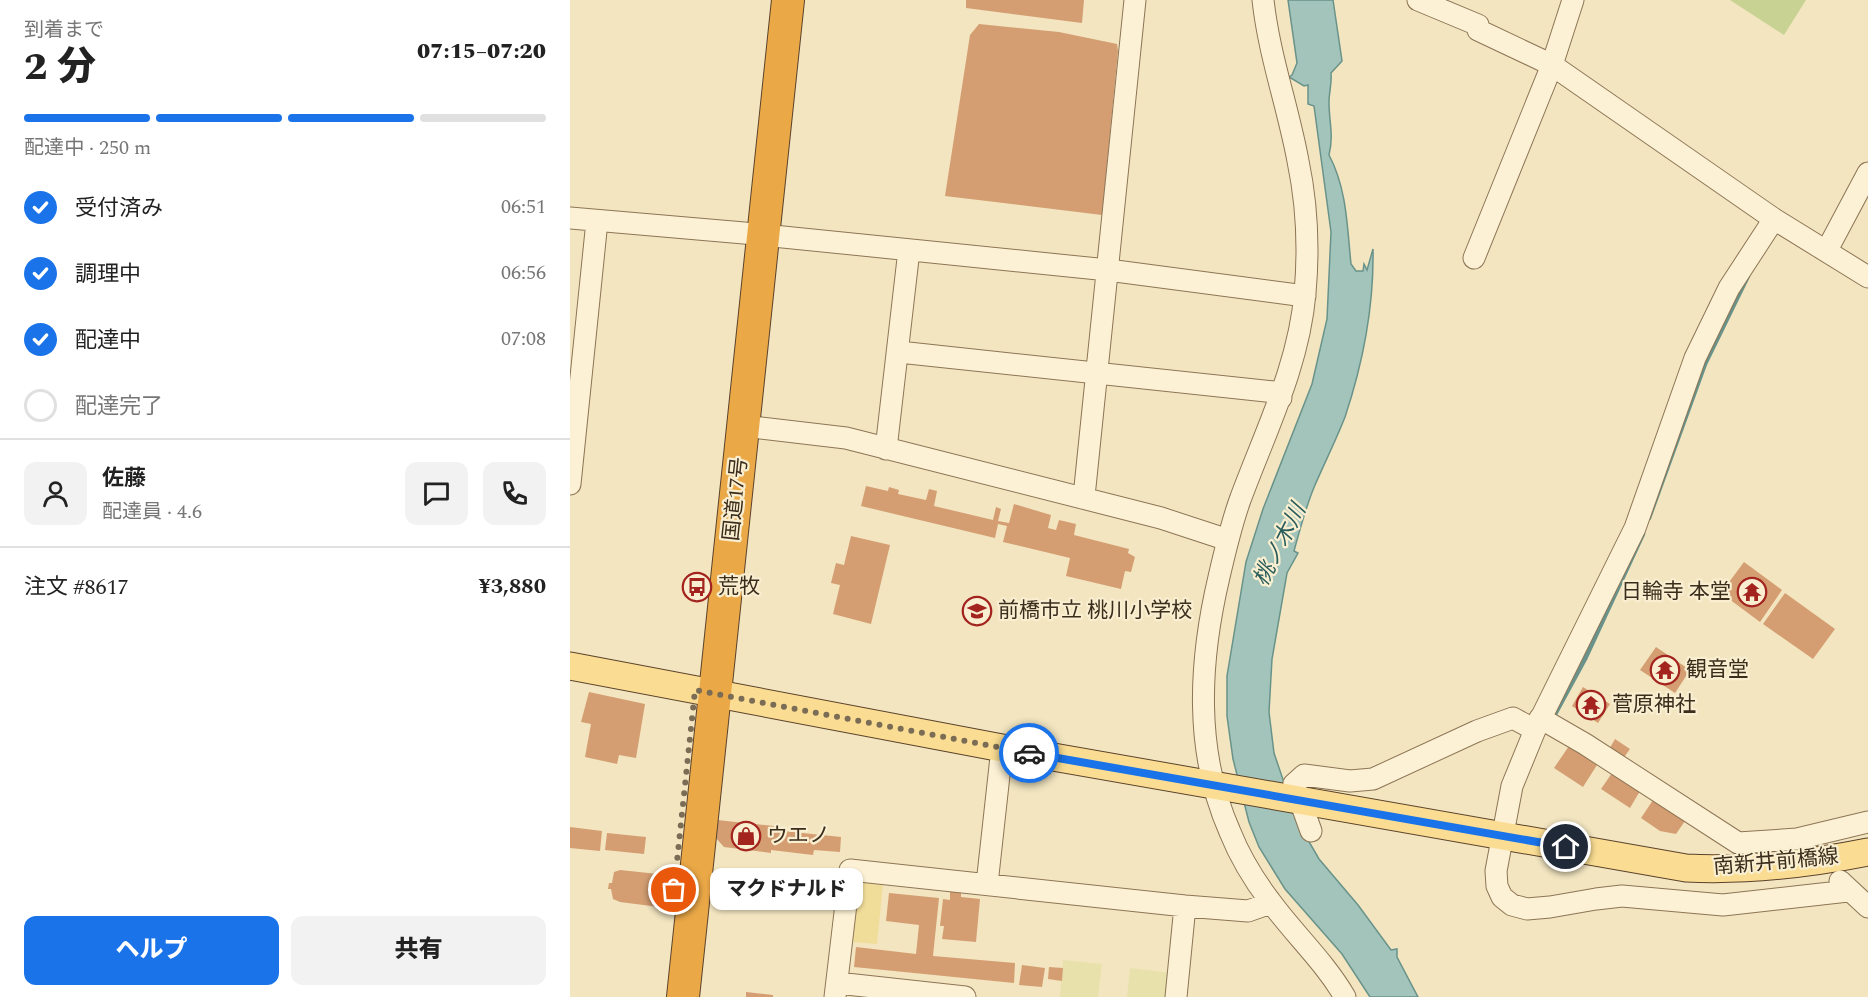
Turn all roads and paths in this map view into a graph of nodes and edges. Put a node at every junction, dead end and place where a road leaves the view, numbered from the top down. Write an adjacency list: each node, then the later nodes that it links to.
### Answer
1 (768, 0): 12 (highway, 国道17号)
2 (788, 0): 12 (highway, 国道17号)
3 (1136, 0): 16 (street)
4 (1263, 0): 18 (street)
5 (1418, 0): 7 (street)
6 (1573, 0): 7 (street)
7 (1552, 65): 10 (street); 15 (street)
8 (1868, 173): 14 (street)
9 (570, 218): 11 (street)
10 (1774, 219): 14 (street); 30 (street)
11 (597, 221): 12 (street); 19 (street)
12 (754, 234): 13 (street); 23 (highway, 国道17号); 29 (highway, 国道17号)
13 (909, 250): 16 (street); 20 (street)
14 (1827, 250): 17 (street)
15 (1474, 258)
16 (1108, 270): 18 (street); 21 (street)
17 (1868, 277)
18 (1305, 296): 22 (street)
19 (578, 318): 25 (street)
20 (899, 351): 21 (street); 24 (street)
21 (1097, 372): 22 (street); 26 (street)
22 (1281, 398): 27 (street)
23 (744, 426): 24 (street); 29 (highway, 国道17号)
24 (886, 449): 26 (street)
25 (570, 484)
26 (1082, 498): 27 (street)
27 (1227, 540): 32 (street)
28 (570, 666): 29 (main road)
29 (705, 692): 31 (main road); 43 (highway, 国道17号); 44 (highway, 国道17号)
30 (1538, 724): 33 (street); 34 (street); 36 (street)
31 (1002, 748): 32 (main road); 38 (street)
32 (1222, 786): 33 (main road, 南新井前橋線); 39 (street)
33 (1297, 799): 35 (street); 36 (main road, 南新井前橋線)
34 (1868, 822)
35 (1311, 831)
36 (1502, 837): 37 (main road, 南新井前橋線); 41 (street)
37 (1868, 852)
38 (987, 884): 40 (street); 42 (street)
39 (1270, 903): 40 (street); 48 (street)
40 (1185, 906): 47 (street)
41 (1868, 907)
42 (836, 990): 45 (street)
43 (664, 997)
44 (683, 997)
45 (958, 997): 46 (street)
46 (965, 997)
47 (1176, 997)
48 (1345, 997)

